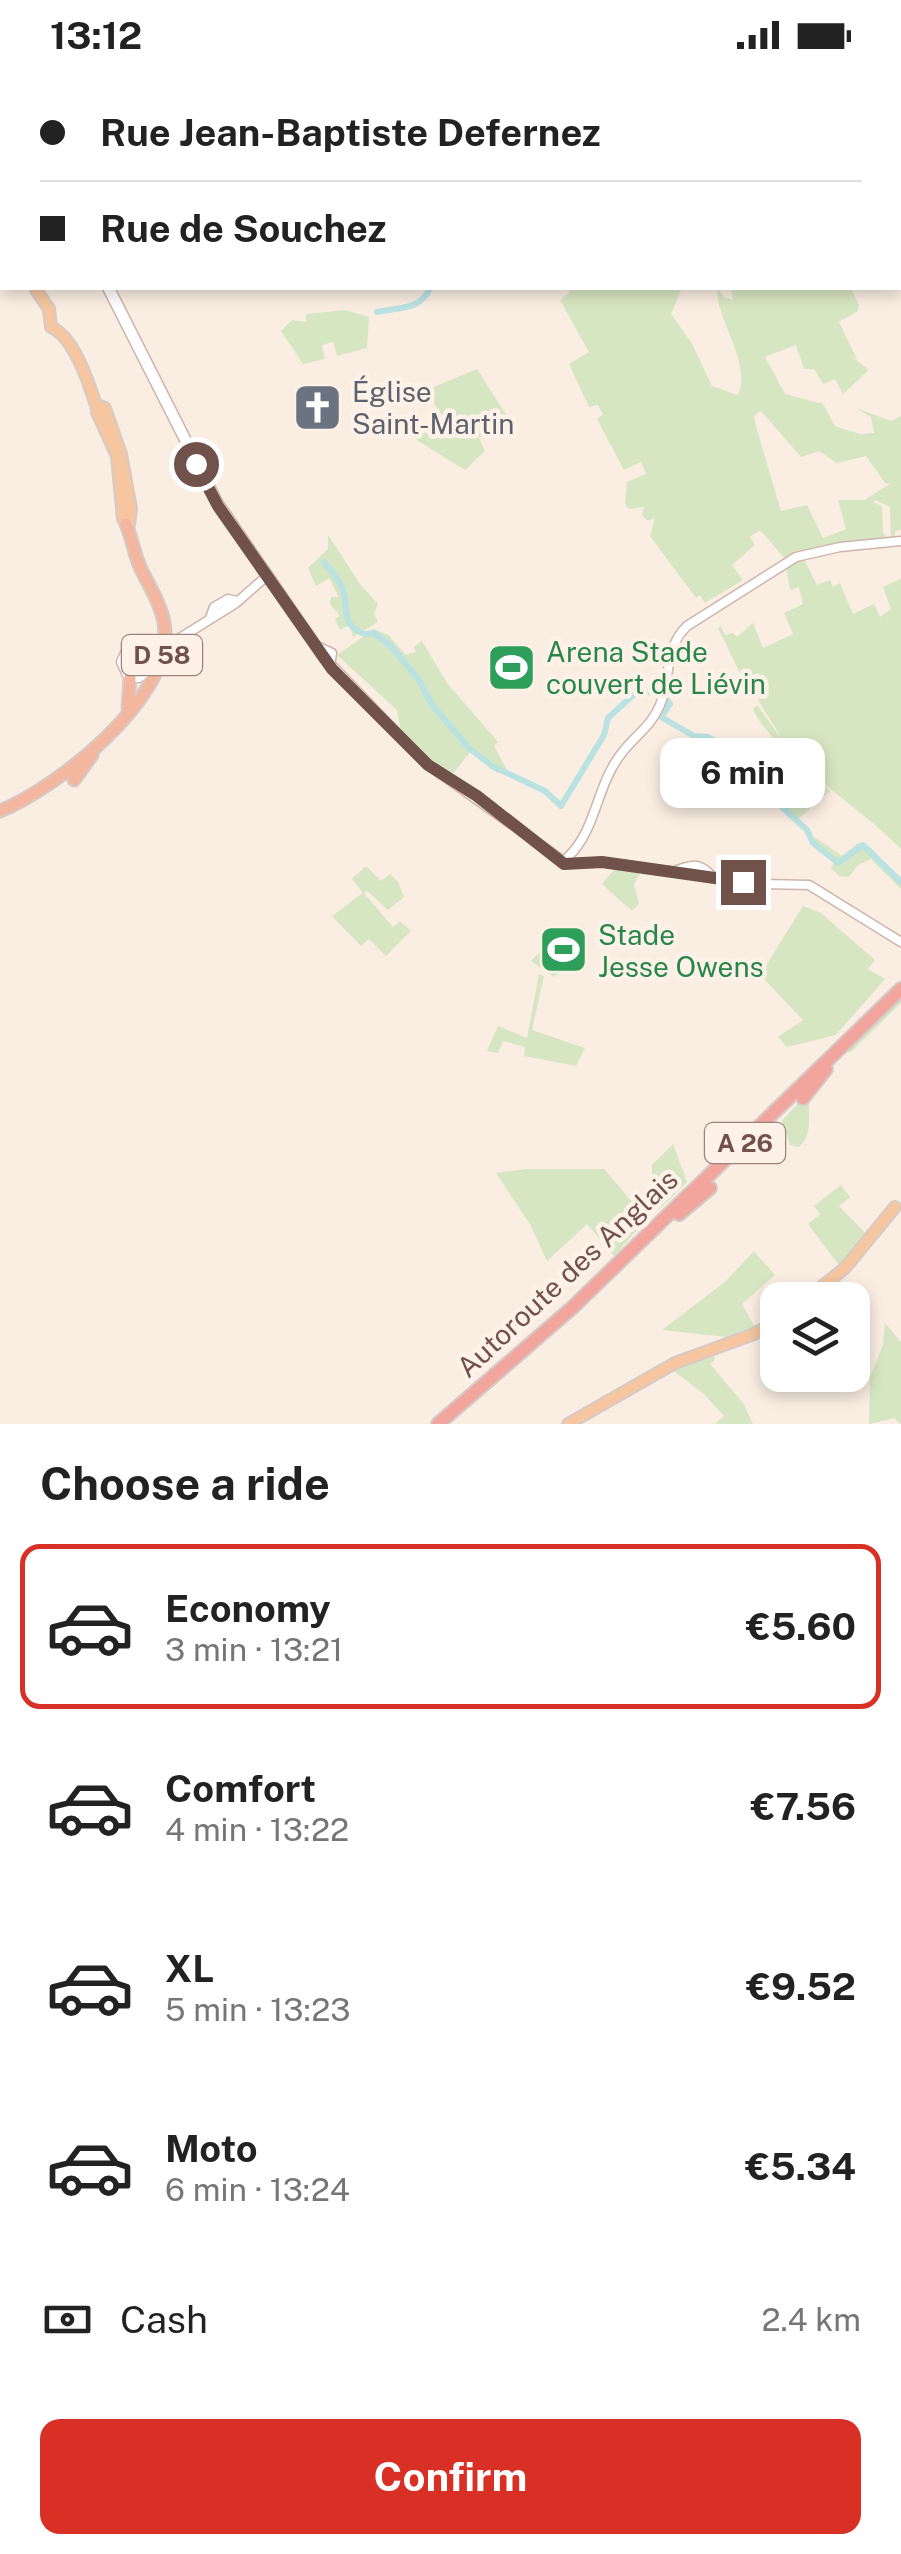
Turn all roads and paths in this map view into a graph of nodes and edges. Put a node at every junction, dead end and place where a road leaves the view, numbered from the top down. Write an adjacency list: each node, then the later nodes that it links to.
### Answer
1 (38, 290): 3 (main road)
2 (109, 290): 5 (main road)
3 (129, 522): 7 (highway, D 58); 12 (highway, D 58)
4 (901, 541): 16 (main road)
5 (267, 576): 7 (main road); 16 (main road)
6 (172, 604): 7 (highway)
7 (172, 640): 9 (main road, bridge); 13 (highway, D 58)
8 (145, 651): 9 (main road); 10 (main road); 11 (main road)
9 (158, 651): 10 (main road)
10 (151, 662): 11 (main road)
11 (130, 676): 12 (highway)
12 (112, 730): 15 (highway, D 58)
13 (100, 744): 14 (highway); 15 (highway, D 58)
14 (74, 780)
15 (0, 813)
16 (569, 859): 17 (main road)
17 (901, 944)
18 (901, 992): 19 (highway, Autoroute des Anglais / A 26); 20 (highway, Autoroute des Anglais / A 26)
19 (863, 1029): 21 (highway); 26 (highway, Autoroute des Anglais / A 26)
20 (821, 1064): 22 (highway); 27 (highway, Autoroute des Anglais / A 26)
21 (803, 1098)
22 (777, 1102)
23 (710, 1188): 26 (highway)
24 (898, 1204): 28 (main road)
25 (640, 1236): 27 (highway)
26 (628, 1258): 30 (highway, Autoroute des Anglais / A 26)
27 (598, 1282): 30 (highway, Autoroute des Anglais / A 26)
28 (828, 1282)
29 (760, 1331): 31 (main road)
30 (440, 1424)
31 (568, 1424)

